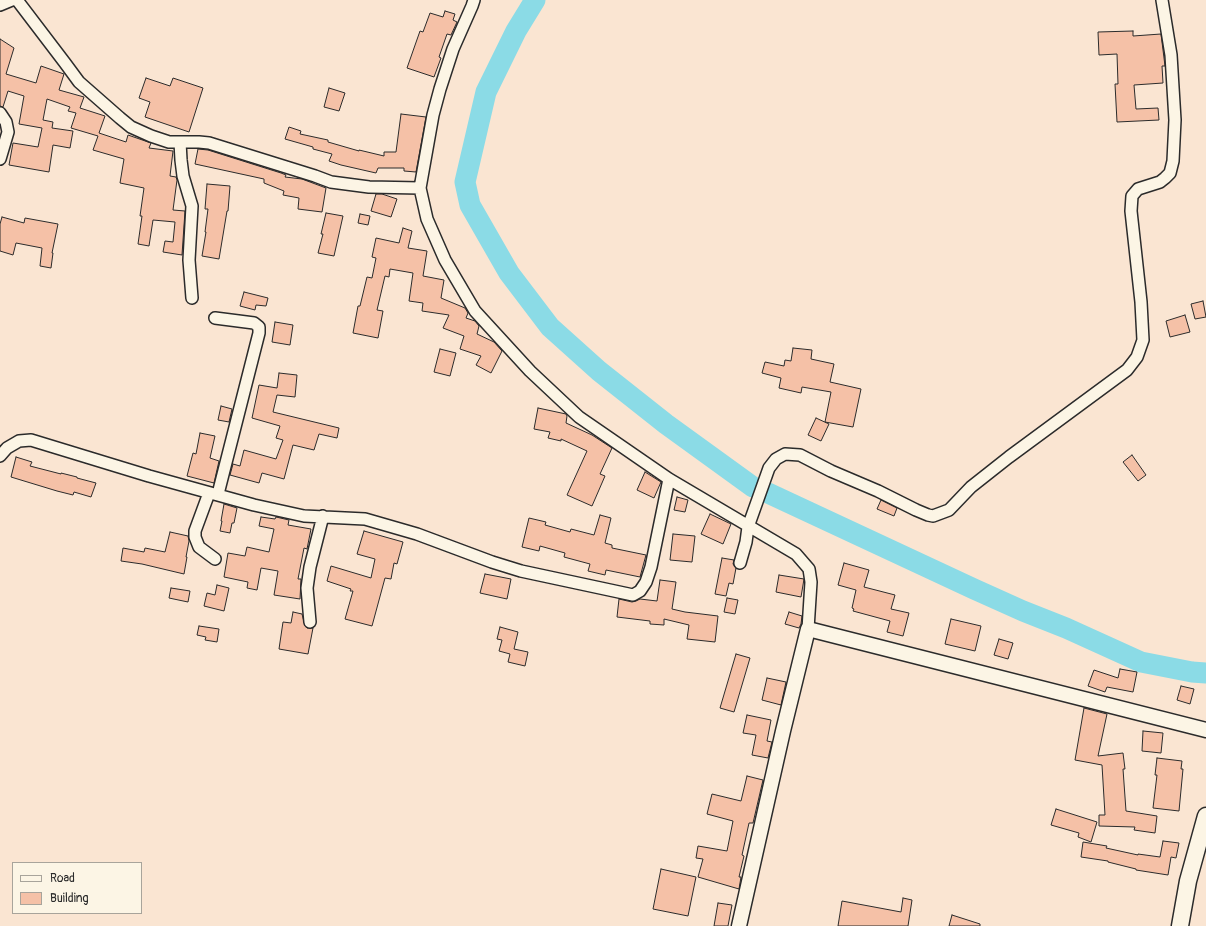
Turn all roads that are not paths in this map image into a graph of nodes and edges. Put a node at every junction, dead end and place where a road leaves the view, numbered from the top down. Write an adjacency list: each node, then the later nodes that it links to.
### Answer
1 (12, 0): 5 (street)
2 (17, 0): 7 (street)
3 (474, 0): 9 (street)
4 (1162, 0): 16 (street)
5 (0, 5)
6 (0, 113): 8 (street)
7 (180, 142): 9 (street); 10 (street)
8 (0, 158)
9 (420, 188): 13 (street)
10 (192, 298)
11 (215, 318): 14 (street)
12 (0, 456): 14 (street)
13 (669, 479): 15 (street); 16 (street)
14 (213, 494): 15 (street); 17 (street)
15 (323, 516): 19 (street)
16 (748, 527): 18 (street); 20 (street)
17 (215, 560)
18 (740, 563)
19 (310, 622)
20 (808, 629): 21 (street); 23 (street)
21 (1206, 730)
22 (1206, 816): 24 (main road)
23 (739, 926)
24 (1180, 926)

